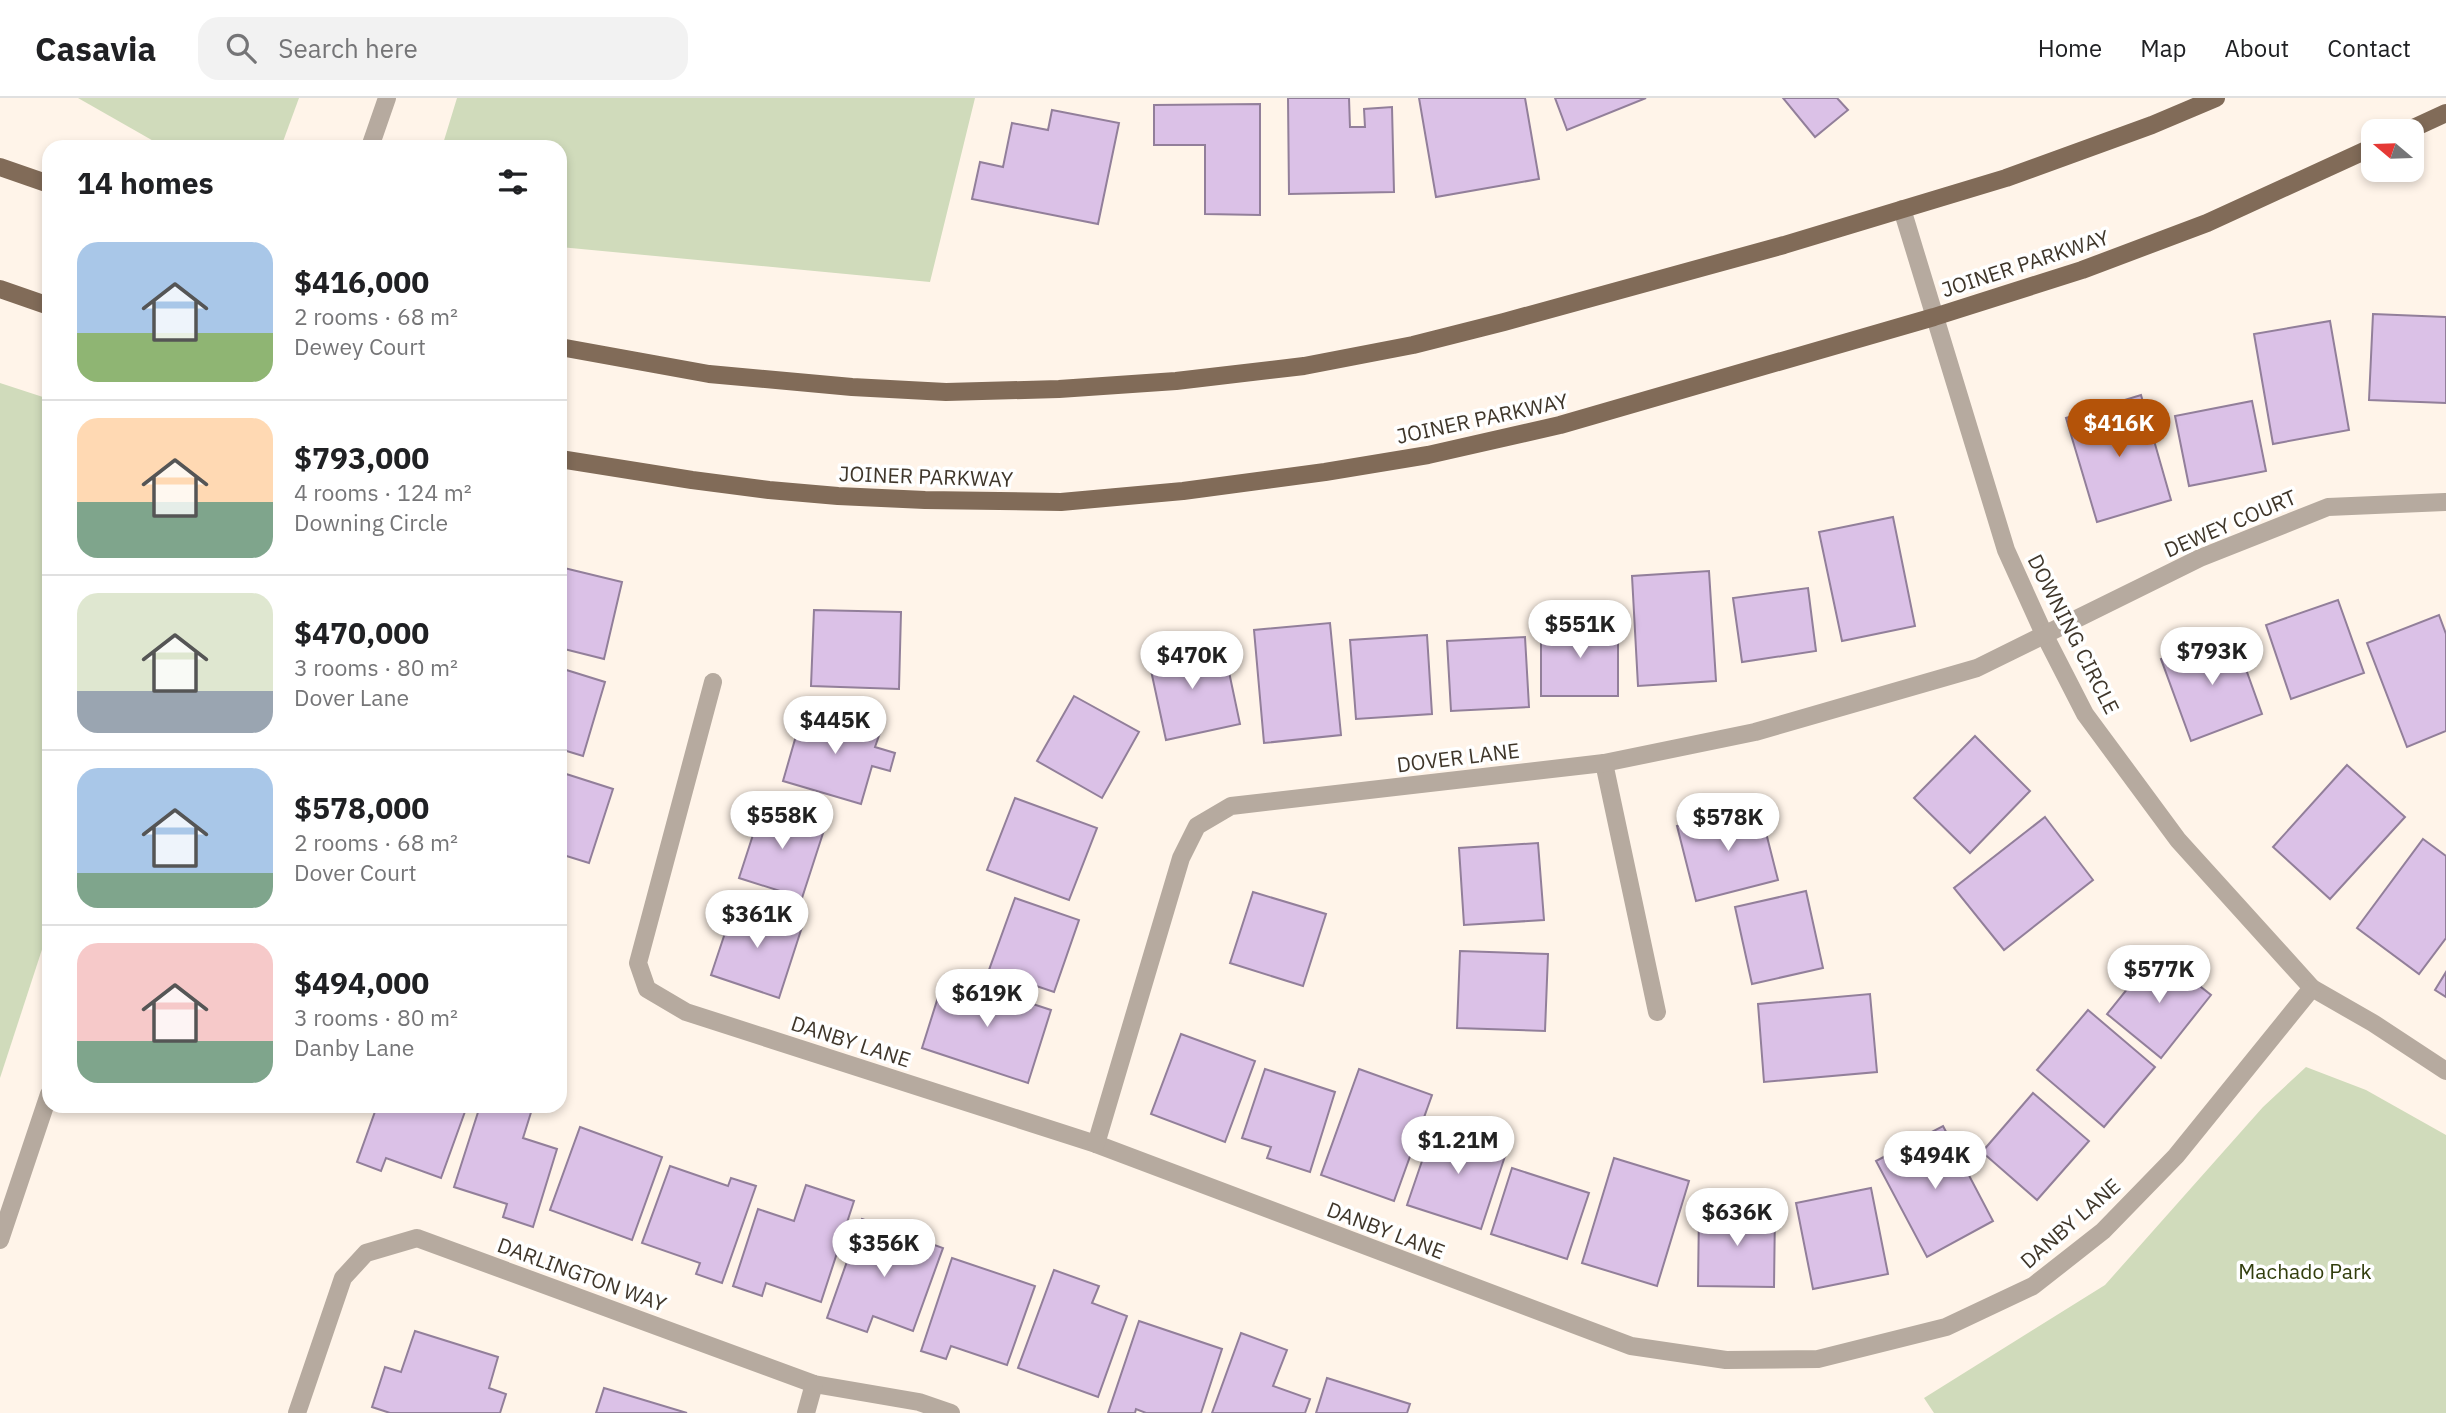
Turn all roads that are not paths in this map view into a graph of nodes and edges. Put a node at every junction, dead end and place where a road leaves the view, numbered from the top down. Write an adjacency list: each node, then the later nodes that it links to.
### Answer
1 (387, 98): 5 (street)
2 (2216, 98): 9 (main road)
3 (2446, 113): 4 (main road)
4 (2424, 123)
5 (372, 140)
6 (2361, 152): 12 (main road, JOINER PARKWAY)
7 (0, 167): 8 (main road)
8 (42, 182)
9 (1902, 209): 12 (street, DOWNING CIRCLE); 13 (main road)
10 (0, 289): 11 (main road)
11 (42, 304)
12 (1934, 317): 14 (main road, JOINER PARKWAY); 16 (street, DOWNING CIRCLE)
13 (567, 347)
14 (567, 460)
15 (2445, 502): 16 (street, DEWEY COURT)
16 (2044, 635): 18 (street, DOVER LANE); 19 (street, DOWNING CIRCLE)
17 (713, 682): 23 (street, DANBY LANE)
18 (1604, 763): 20 (street); 23 (street, DOVER LANE)
19 (2312, 988): 21 (street, DOWNING CIRCLE); 23 (street, DANBY LANE)
20 (1657, 1012)
21 (2446, 1071)
22 (43, 1113): 24 (street)
23 (1096, 1144)
24 (0, 1240)
25 (814, 1384): 26 (street, DARLINGTON WAY); 27 (street); 28 (street, DARLINGTON WAY)
26 (297, 1413)
27 (806, 1413)
28 (951, 1413)

